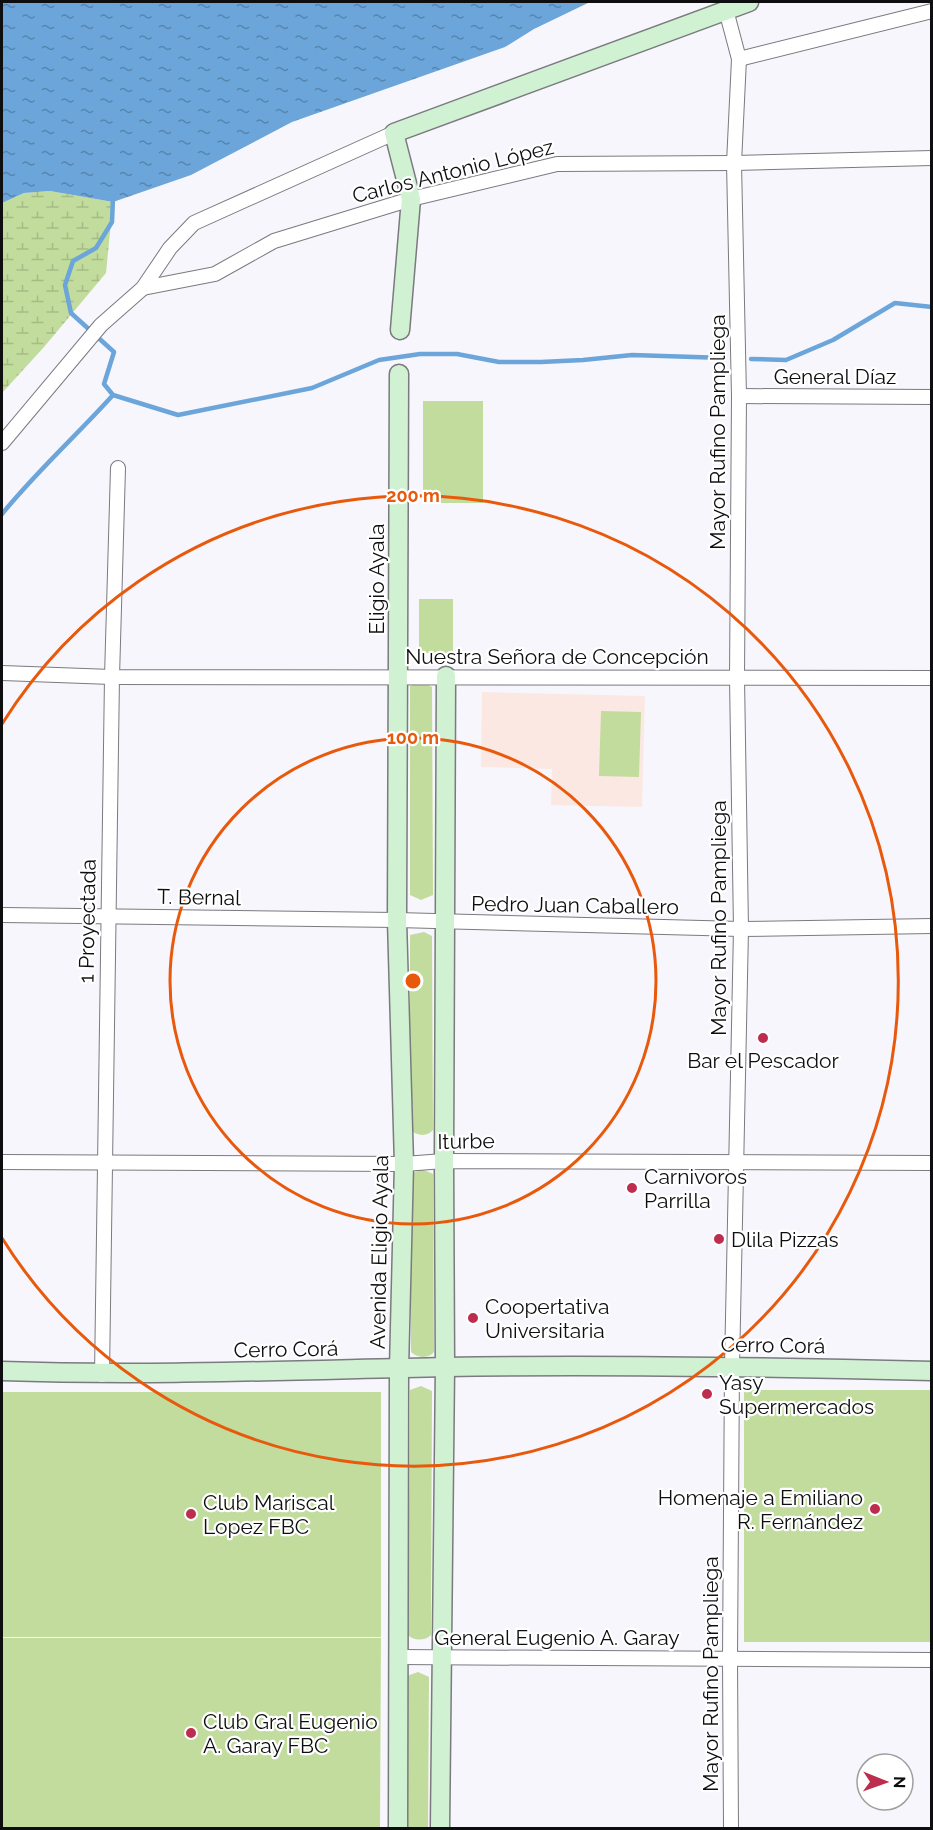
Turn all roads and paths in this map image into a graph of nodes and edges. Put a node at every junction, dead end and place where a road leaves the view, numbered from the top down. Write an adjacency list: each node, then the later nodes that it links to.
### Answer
1 (750, 2): 2 (street)
2 (726, 10): 4 (street, Mayor Rufino Pampliega); 5 (street)
3 (932, 11): 4 (street)
4 (740, 59): 7 (street, Mayor Rufino Pampliega)
5 (394, 133): 8 (street); 9 (street)
6 (932, 158): 7 (street, Carlos Antonio López)
7 (734, 163): 8 (street, Carlos Antonio López); 12 (street, Mayor Rufino Pampliega)
8 (411, 199): 9 (street, Carlos Antonio López); 10 (street)
9 (143, 288): 14 (street)
10 (400, 330)
11 (399, 374): 17 (street, Eligio Ayala)
12 (739, 396): 13 (street, General Díaz); 20 (street, Mayor Rufino Pampliega)
13 (932, 398)
14 (2, 443)
15 (118, 468): 19 (street, 1 Proyectada)
16 (2, 673): 19 (street, Nuestra Señora de Concepción)
17 (398, 676): 18 (street, Nuestra Señora de Concepción); 19 (street, Nuestra Señora de Concepción); 24 (street, Avenida Eligio Ayala)
18 (446, 676): 20 (street, Nuestra Señora de Concepción); 25 (street)
19 (112, 677): 23 (street, 1 Proyectada)
20 (738, 678): 21 (street, Nuestra Señora de Concepción); 27 (street, Mayor Rufino Pampliega)
21 (932, 678)
22 (2, 915): 23 (street, T. Bernal)
23 (108, 917): 24 (street, T. Bernal); 30 (street, 1 Proyectada)
24 (397, 920): 25 (street, Pedro Juan Caballero); 33 (street, Avenida Eligio Ayala)
25 (445, 922): 27 (street, Pedro Juan Caballero); 28 (street)
26 (932, 926): 27 (street, Pedro Juan Caballero)
27 (741, 929): 31 (street, Mayor Rufino Pampliega)
28 (444, 1161): 31 (street, Iturbe); 33 (street, Iturbe); 34 (street)
29 (2, 1162): 30 (street, Iturbe)
30 (104, 1162): 33 (street, Iturbe); 39 (street, 1 Proyectada)
31 (737, 1162): 32 (street, Iturbe); 35 (street, Mayor Rufino Pampliega)
32 (932, 1163)
33 (404, 1164): 36 (street, Avenida Eligio Ayala)
34 (445, 1367): 35 (street, Cerro Corá); 36 (street, Cerro Corá); 41 (street)
35 (732, 1367): 38 (street, Cerro Corá); 42 (street, Mayor Rufino Pampliega)
36 (399, 1369): 39 (street, Cerro Corá); 40 (street, Avenida Eligio Ayala)
37 (2, 1371): 39 (street, Cerro Corá)
38 (932, 1371)
39 (102, 1375)
40 (398, 1657): 41 (street, General Eugenio A. Garay); 44 (street, Avenida Eligio Ayala)
41 (441, 1657): 42 (street, General Eugenio A. Garay); 45 (street)
42 (730, 1659): 43 (street, General Eugenio A. Garay); 46 (street, Mayor Rufino Pampliega)
43 (932, 1660)
44 (398, 1828)
45 (440, 1828)
46 (731, 1828)

